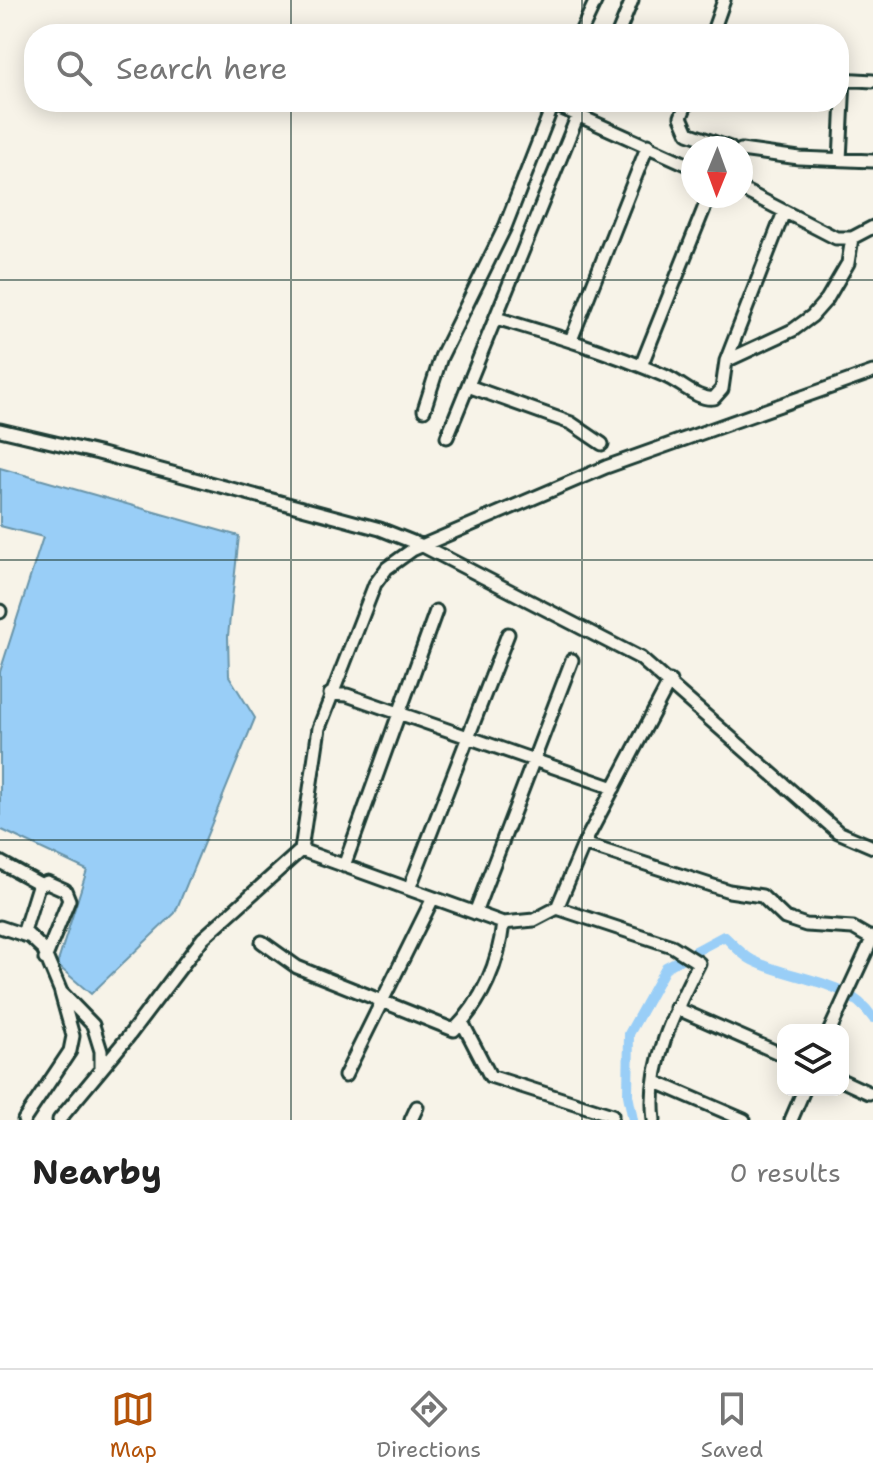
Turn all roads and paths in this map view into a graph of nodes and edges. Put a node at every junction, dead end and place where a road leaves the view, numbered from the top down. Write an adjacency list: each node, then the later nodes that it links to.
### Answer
1 (596, 0): 4 (street)
2 (632, 0): 5 (street)
3 (724, 0): 6 (street)
4 (585, 24)
5 (622, 24)
6 (716, 24)
7 (849, 79): 8 (street)
8 (873, 81)
9 (550, 112): 31 (street)
10 (572, 112): 13 (street)
11 (683, 112): 14 (street)
12 (841, 112): 17 (street)
13 (578, 115): 15 (street); 25 (street)
14 (696, 136)
15 (648, 145): 18 (street); 26 (street)
16 (753, 151): 17 (street)
17 (840, 160): 19 (street)
18 (681, 161)
19 (873, 161)
20 (753, 195): 22 (street)
21 (704, 208): 28 (street)
22 (784, 212): 24 (street); 27 (street)
23 (872, 229): 24 (street)
24 (852, 238): 27 (street)
25 (496, 318): 26 (street); 30 (street)
26 (571, 340): 28 (street)
27 (726, 361): 28 (street)
28 (641, 366)
29 (873, 372): 35 (street)
30 (468, 386): 33 (street); 34 (street)
31 (424, 410)
32 (0, 430): 35 (street)
33 (447, 437)
34 (602, 444)
35 (423, 546): 39 (street); 40 (street)
36 (436, 611): 41 (street)
37 (508, 634): 42 (street)
38 (572, 660): 43 (street)
39 (670, 681): 44 (street); 46 (street)
40 (330, 694): 41 (street); 47 (street)
41 (396, 712): 42 (street); 49 (street)
42 (469, 737): 43 (street); 51 (street)
43 (533, 760): 44 (street); 54 (street)
44 (614, 788): 45 (street)
45 (584, 844): 53 (street); 58 (street)
46 (873, 847)
47 (301, 850): 49 (street); 67 (street)
48 (0, 862): 50 (street)
49 (344, 866): 51 (street)
50 (40, 884): 57 (street); 60 (street)
51 (409, 889): 52 (street)
52 (433, 898): 54 (street); 62 (street)
53 (557, 908): 55 (street); 63 (street)
54 (475, 913): 55 (street)
55 (503, 923): 64 (street)
56 (0, 927): 57 (street)
57 (27, 936): 60 (street)
58 (872, 938): 65 (street)
59 (262, 942): 62 (street)
60 (45, 959): 61 (street)
61 (61, 992): 67 (street); 75 (street)
62 (382, 1004): 64 (street); 68 (street)
63 (676, 1008): 66 (street); 69 (street)
64 (462, 1022): 74 (street)
65 (833, 1024)
66 (777, 1052)
67 (101, 1070): 76 (street)
68 (345, 1076)
69 (656, 1082): 78 (street); 79 (street)
70 (849, 1084): 71 (street)
71 (869, 1093)
72 (801, 1096): 80 (street)
73 (417, 1107): 77 (street)
74 (612, 1115)
75 (24, 1120)
76 (59, 1120)
77 (411, 1120)
78 (654, 1120)
79 (744, 1120)
80 (791, 1120)

